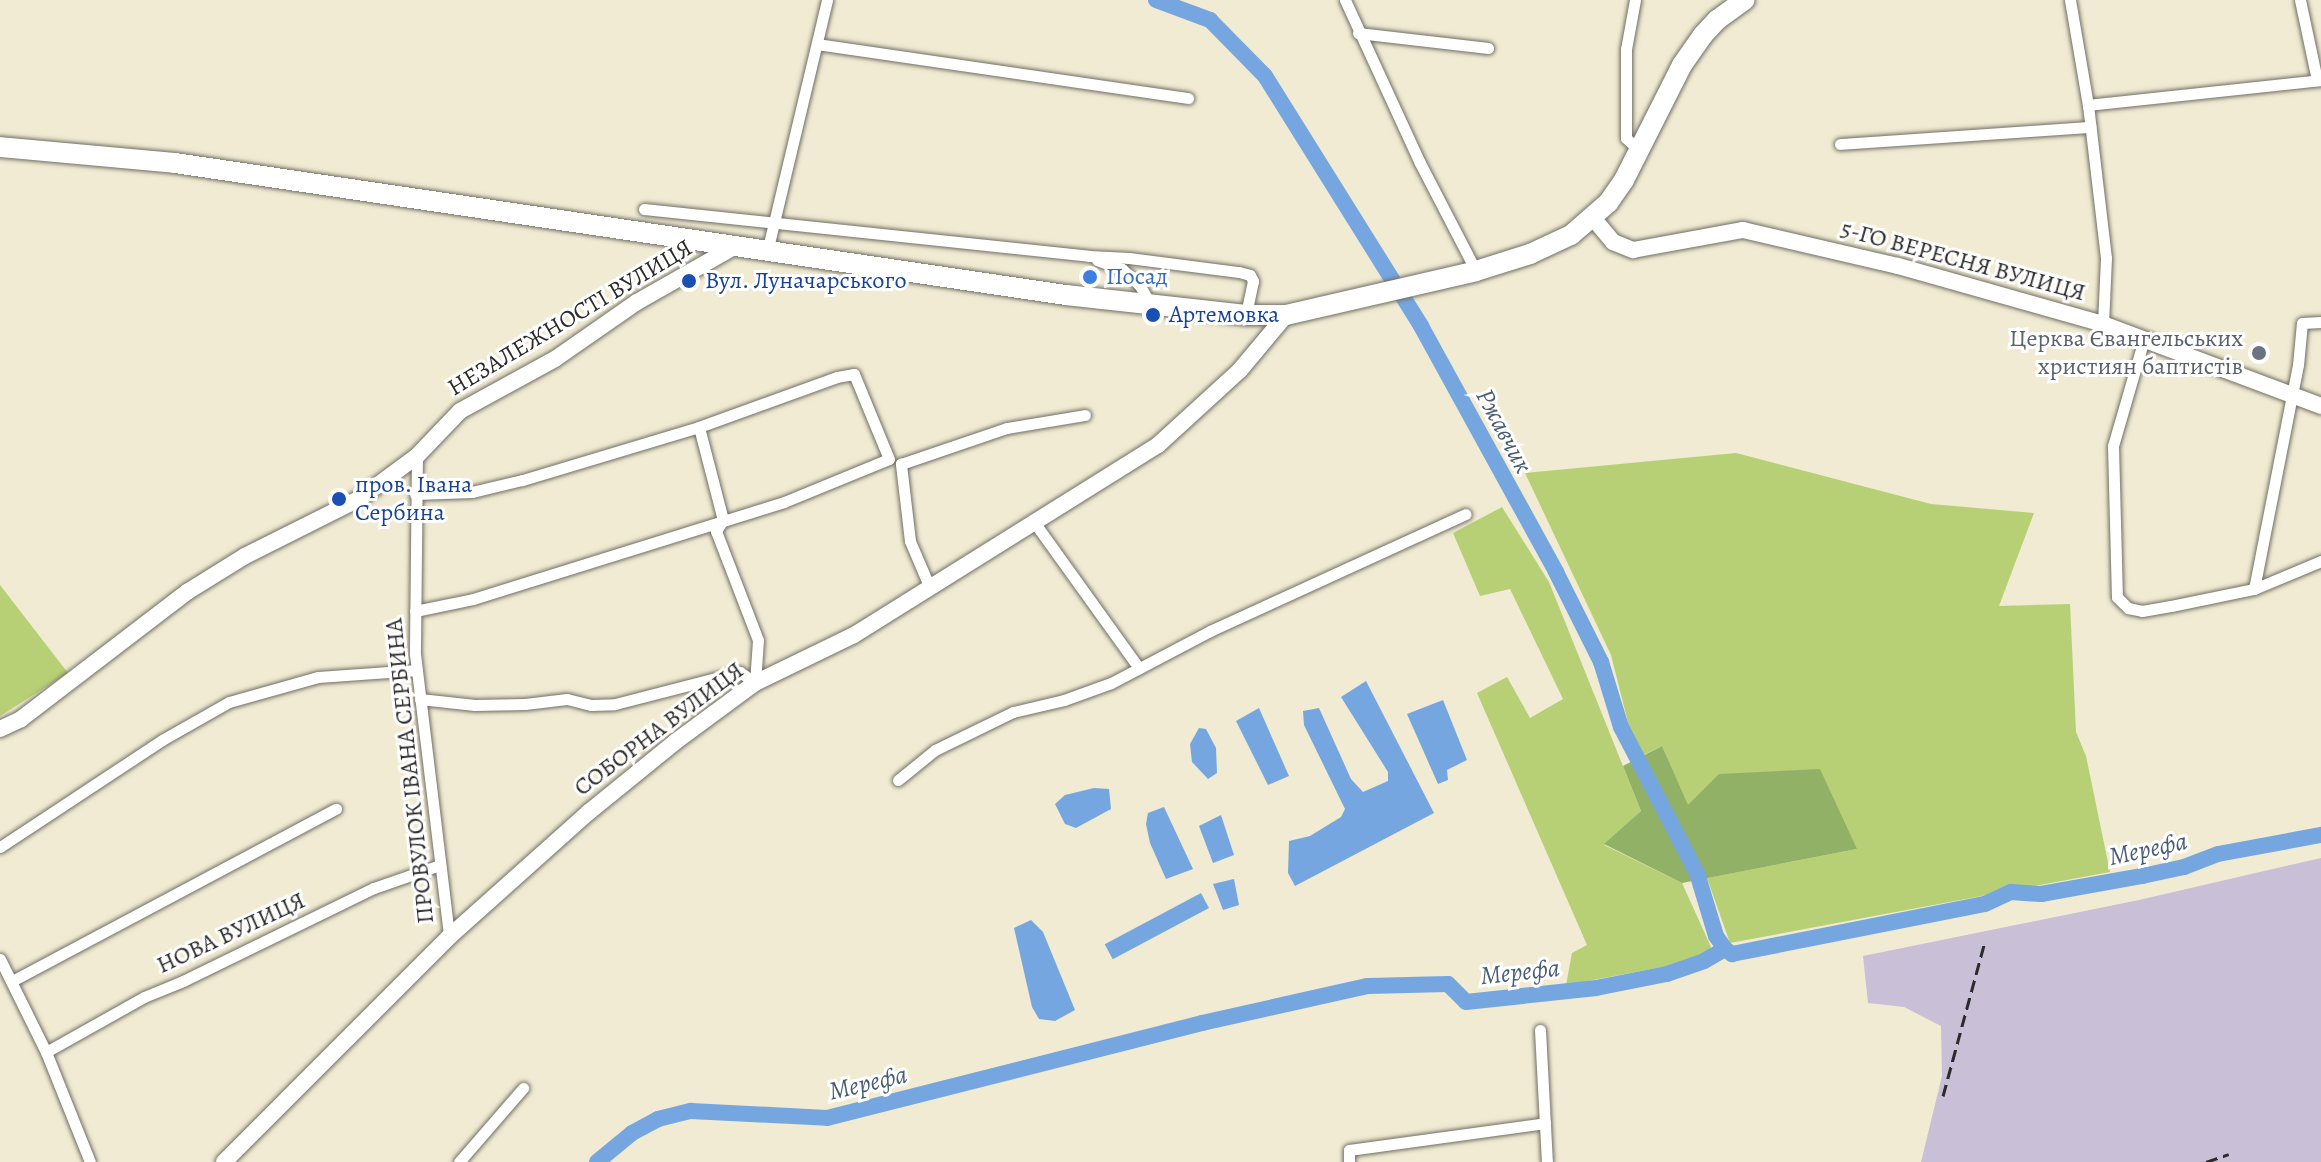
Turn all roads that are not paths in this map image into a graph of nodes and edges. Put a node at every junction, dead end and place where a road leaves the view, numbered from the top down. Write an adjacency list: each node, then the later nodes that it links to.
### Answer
1 (827, 0): 8 (street)
2 (1345, 0): 7 (street)
3 (1635, 0): 16 (street)
4 (1745, 0): 16 (highway)
5 (2070, 0): 12 (street)
6 (2300, 0): 10 (street)
7 (1358, 33): 9 (street); 23 (street)
8 (817, 44): 11 (street); 19 (street)
9 (1488, 48)
10 (2319, 80): 12 (street)
11 (1188, 98)
12 (2088, 105): 13 (street)
13 (2090, 127): 14 (street); 28 (street)
14 (1840, 144)
15 (0, 147): 20 (highway)
16 (1640, 151): 18 (highway)
17 (644, 209): 19 (street)
18 (1593, 218): 23 (highway); 28 (street, 5-ГО ВЕРЕСНЯ ВУЛИЦЯ)
19 (775, 224): 21 (street); 22 (street)
20 (734, 247): 21 (highway); 34 (street, НЕЗАЛЕЖНОСТІ ВУЛИЦЯ)
21 (767, 252): 24 (highway)
22 (1089, 256): 24 (street); 25 (street)
23 (1476, 271): 26 (highway)
24 (1151, 305): 25 (highway)
25 (1246, 315): 26 (highway)
26 (1286, 315): 39 (street, СОБОРНА ВУЛИЦЯ)
27 (2321, 322): 30 (street)
28 (2103, 324): 29 (street, 5-ГО ВЕРЕСНЯ ВУЛИЦЯ)
29 (2144, 339): 30 (street, 5-ГО ВЕРЕСНЯ ВУЛИЦЯ); 42 (street)
30 (2290, 397): 31 (street, 5-ГО ВЕРЕСНЯ ВУЛИЦЯ); 42 (street)
31 (2321, 406)
32 (1085, 415): 35 (street)
33 (699, 427): 35 (street); 36 (street); 38 (street)
34 (417, 456): 36 (street, ПРОВУЛОК ІВАНА СЕРБИНА); 48 (street, НЕЗАЛЕЖНОСТІ ВУЛИЦЯ)
35 (895, 461): 38 (street); 41 (street)
36 (415, 494): 43 (street, ПРОВУЛОК ІВАНА СЕРБИНА)
37 (1465, 514): 44 (street)
38 (723, 520): 43 (street); 46 (street)
39 (1034, 522): 41 (street, СОБОРНА ВУЛИЦЯ); 44 (street)
40 (2321, 561): 42 (street)
41 (930, 588): 46 (street, СОБОРНА ВУЛИЦЯ)
42 (2254, 589)
43 (415, 611): 45 (street, ПРОВУЛОК ІВАНА СЕРБИНА)
44 (1139, 668): 49 (street)
45 (417, 670): 47 (street, ПРОВУЛОК ІВАНА СЕРБИНА); 51 (street)
46 (755, 683): 47 (street); 53 (street, СОБОРНА ВУЛИЦЯ)
47 (420, 699): 52 (street, ПРОВУЛОК ІВАНА СЕРБИНА)
48 (0, 729)
49 (898, 780)
50 (336, 809): 55 (street)
51 (0, 847)
52 (440, 865): 53 (street, ПРОВУЛОК ІВАНА СЕРБИНА); 57 (street, НОВА ВУЛИЦЯ)
53 (449, 937): 62 (street, СОБОРНА ВУЛИЦЯ)
54 (0, 959): 55 (street)
55 (12, 981): 57 (street)
56 (1540, 1030): 59 (street)
57 (46, 1052): 61 (street)
58 (523, 1088): 63 (street)
59 (1545, 1123): 60 (street); 64 (street)
60 (1349, 1156)
61 (90, 1162)
62 (224, 1162)
63 (459, 1162)
64 (1547, 1162)

